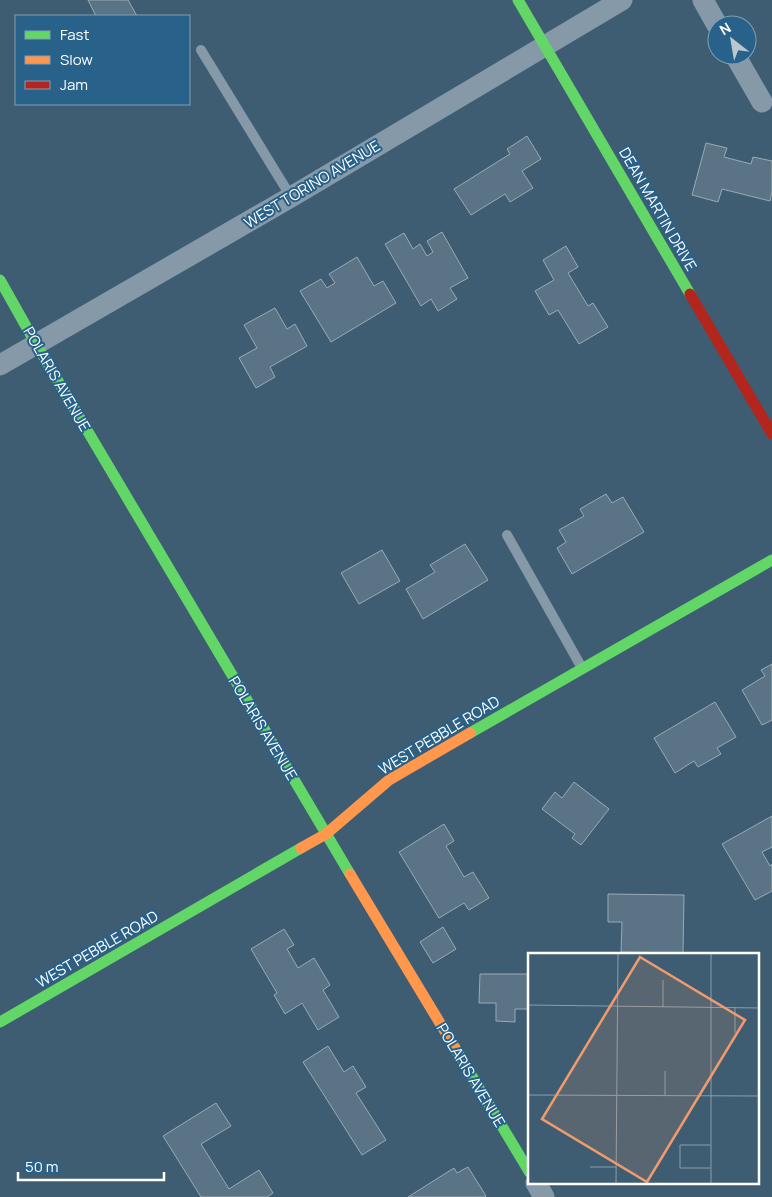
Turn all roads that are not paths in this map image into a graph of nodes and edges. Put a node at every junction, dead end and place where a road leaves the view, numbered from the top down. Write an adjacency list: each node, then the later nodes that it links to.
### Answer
1 (518, 0): 5 (street, DEAN MARTIN DRIVE)
2 (622, 0): 5 (street, WEST TORINO AVENUE)
3 (703, 0): 4 (street)
4 (711, 15)
5 (544, 46): 9 (street, WEST TORINO AVENUE); 13 (street, DEAN MARTIN DRIVE)
6 (201, 50): 9 (lane)
7 (741, 65): 8 (street)
8 (762, 102)
9 (291, 197): 11 (street, WEST TORINO AVENUE)
10 (0, 280): 11 (street, POLARIS AVENUE)
11 (36, 344): 12 (street, WEST TORINO AVENUE); 17 (street, POLARIS AVENUE)
12 (0, 366)
13 (772, 434)
14 (507, 535): 16 (lane)
15 (772, 560): 16 (street, WEST PEBBLE ROAD)
16 (583, 668): 17 (street, WEST PEBBLE ROAD)
17 (326, 834): 18 (street, WEST PEBBLE ROAD); 19 (street, POLARIS AVENUE)
18 (0, 1022)
19 (528, 1170)
20 (537, 1184): 21 (street)
21 (544, 1197)

